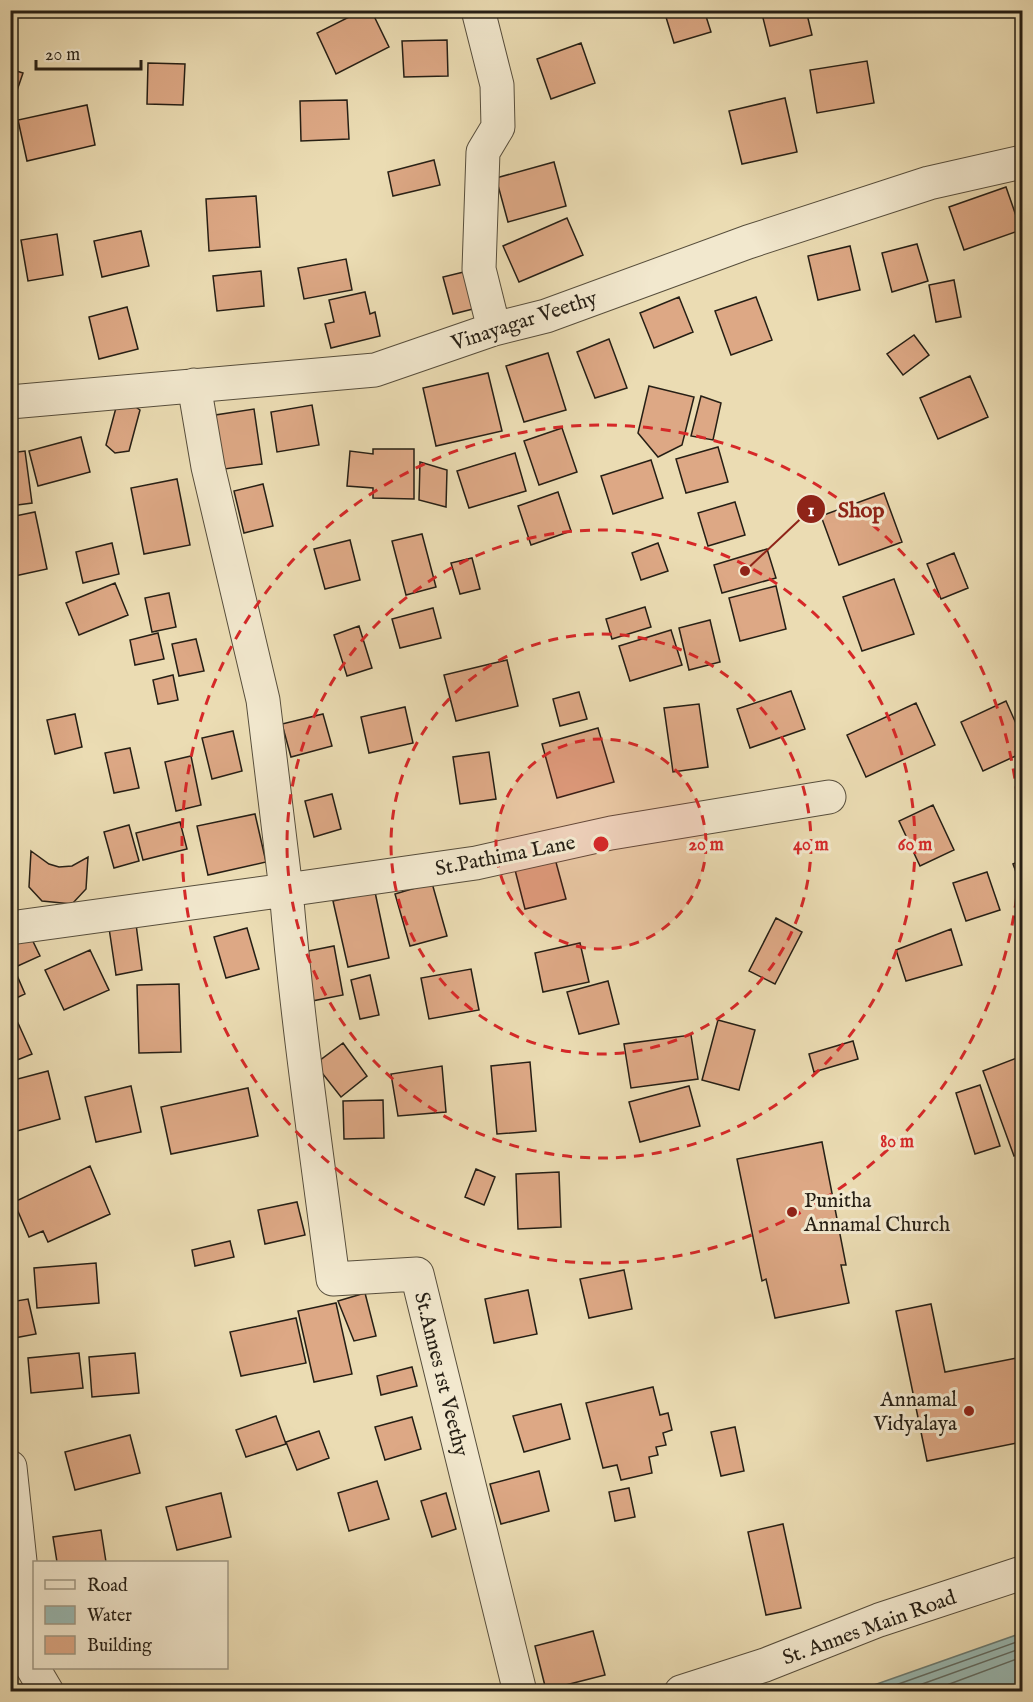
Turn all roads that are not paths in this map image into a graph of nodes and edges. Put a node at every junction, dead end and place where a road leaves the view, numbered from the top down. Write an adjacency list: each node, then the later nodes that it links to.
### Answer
1 (478, 10): 3 (street)
2 (1023, 162): 3 (street, Vinayagar Veethy)
3 (494, 329): 4 (street, Vinayagar Veethy)
4 (194, 385): 5 (street, Vinayagar Veethy); 7 (street)
5 (10, 402)
6 (829, 797): 7 (street, St.Pathima Lane)
7 (286, 890): 8 (street, St.Pathima Lane); 14 (street, St.Annes 1st Veethy)
8 (10, 928)
9 (10, 1467): 11 (street)
10 (1023, 1573): 15 (street, St. Annes Main Road)
11 (33, 1668)
12 (33, 1669): 13 (street)
13 (47, 1692)
14 (520, 1692)
15 (681, 1692)

